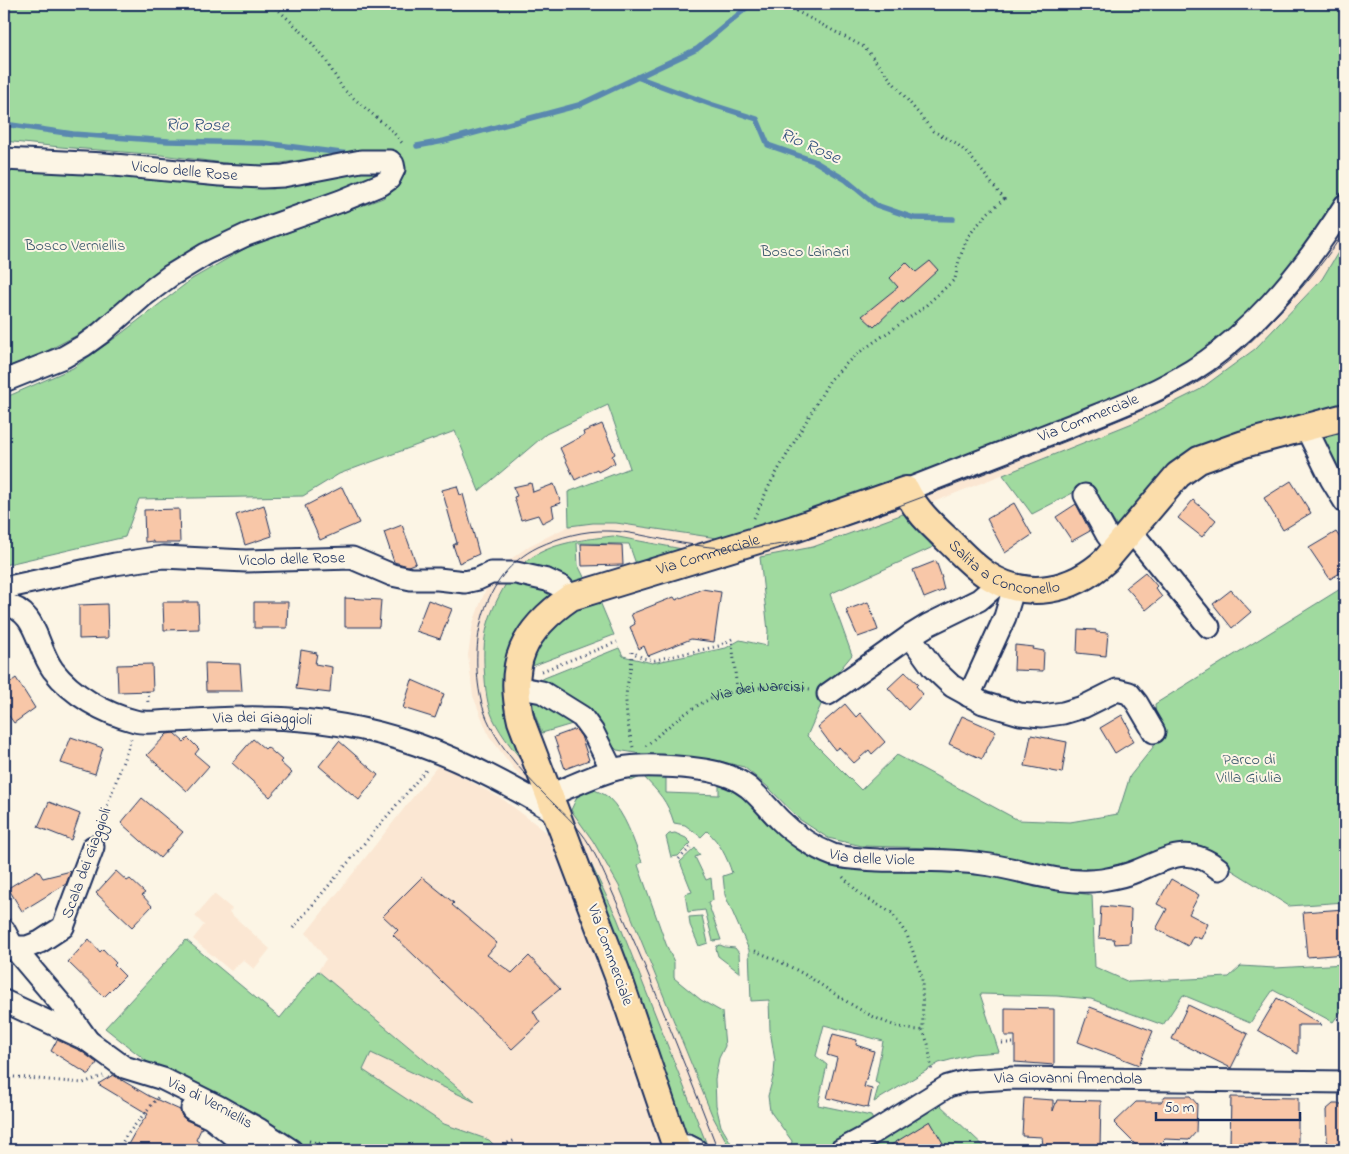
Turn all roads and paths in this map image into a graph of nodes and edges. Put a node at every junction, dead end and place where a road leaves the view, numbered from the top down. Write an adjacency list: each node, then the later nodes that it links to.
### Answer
1 (272, 4): 4 (path)
2 (784, 4): 13 (path)
3 (4, 159): 4 (street, Vicolo delle Rose)
4 (393, 164): 6 (street)
5 (1345, 205): 9 (street, Via Commerciale)
6 (4, 381)
7 (1345, 417): 8 (main road, Salita a Conconello)
8 (1306, 428): 11 (street); 12 (main road, Salita a Conconello)
9 (906, 490): 13 (main road, Via Commerciale); 14 (main road, Salita a Conconello)
10 (1085, 495): 12 (street)
11 (1345, 502)
12 (1124, 540): 14 (main road, Salita a Conconello); 18 (street)
13 (750, 542): 16 (main road, Via Commerciale)
14 (1007, 585): 19 (street, Via dei Narcisi); 24 (street)
15 (4, 588): 16 (street, Vicolo delle Rose)
16 (571, 597): 21 (main road, Via Commerciale)
17 (4, 604): 28 (street, Via dei Giaggioli)
18 (1209, 627)
19 (910, 636): 23 (street, Via dei Narcisi); 24 (street)
20 (617, 642): 21 (path)
21 (516, 684): 30 (street); 31 (main road, Via Commerciale)
22 (737, 692): 23 (path, Via dei Narcisi); 27 (path, Via dei Narcisi); 29 (path)
23 (828, 694)
24 (969, 696): 25 (street)
25 (1154, 732)
26 (128, 748): 33 (path, Scala dei Giaggioli)
27 (642, 750)
28 (441, 752): 31 (street, Via dei Giaggioli); 37 (path)
29 (636, 756)
30 (612, 770): 31 (street, Via delle Viole); 34 (street, Via delle Viole)
31 (554, 804): 51 (main road, Via Commerciale)
32 (693, 845): 35 (path)
33 (94, 846): 38 (street, Scala dei Giaggioli)
34 (833, 855): 36 (street, Via delle Viole); 41 (path)
35 (679, 859)
36 (1219, 870)
37 (293, 928)
38 (9, 939): 42 (street)
39 (755, 951): 41 (path)
40 (4, 1001): 42 (street, Via di Verniellis)
41 (924, 1030): 48 (path)
42 (87, 1040): 45 (street, Via di Verniellis)
43 (1002, 1043): 44 (path)
44 (1015, 1043)
45 (124, 1067): 46 (path); 49 (street, Via di Verniellis); 54 (street, Via di Verniellis)
46 (4, 1076)
47 (1345, 1082): 48 (street, Via Giovanni Amendola)
48 (935, 1092): 56 (street, Via Giovanni Amendola)
49 (159, 1094): 52 (path); 53 (street, Via di Verniellis)
50 (516, 1140): 55 (path)
51 (683, 1148)
52 (118, 1150)
53 (254, 1150)
54 (291, 1150)
55 (489, 1150)
56 (841, 1150)

